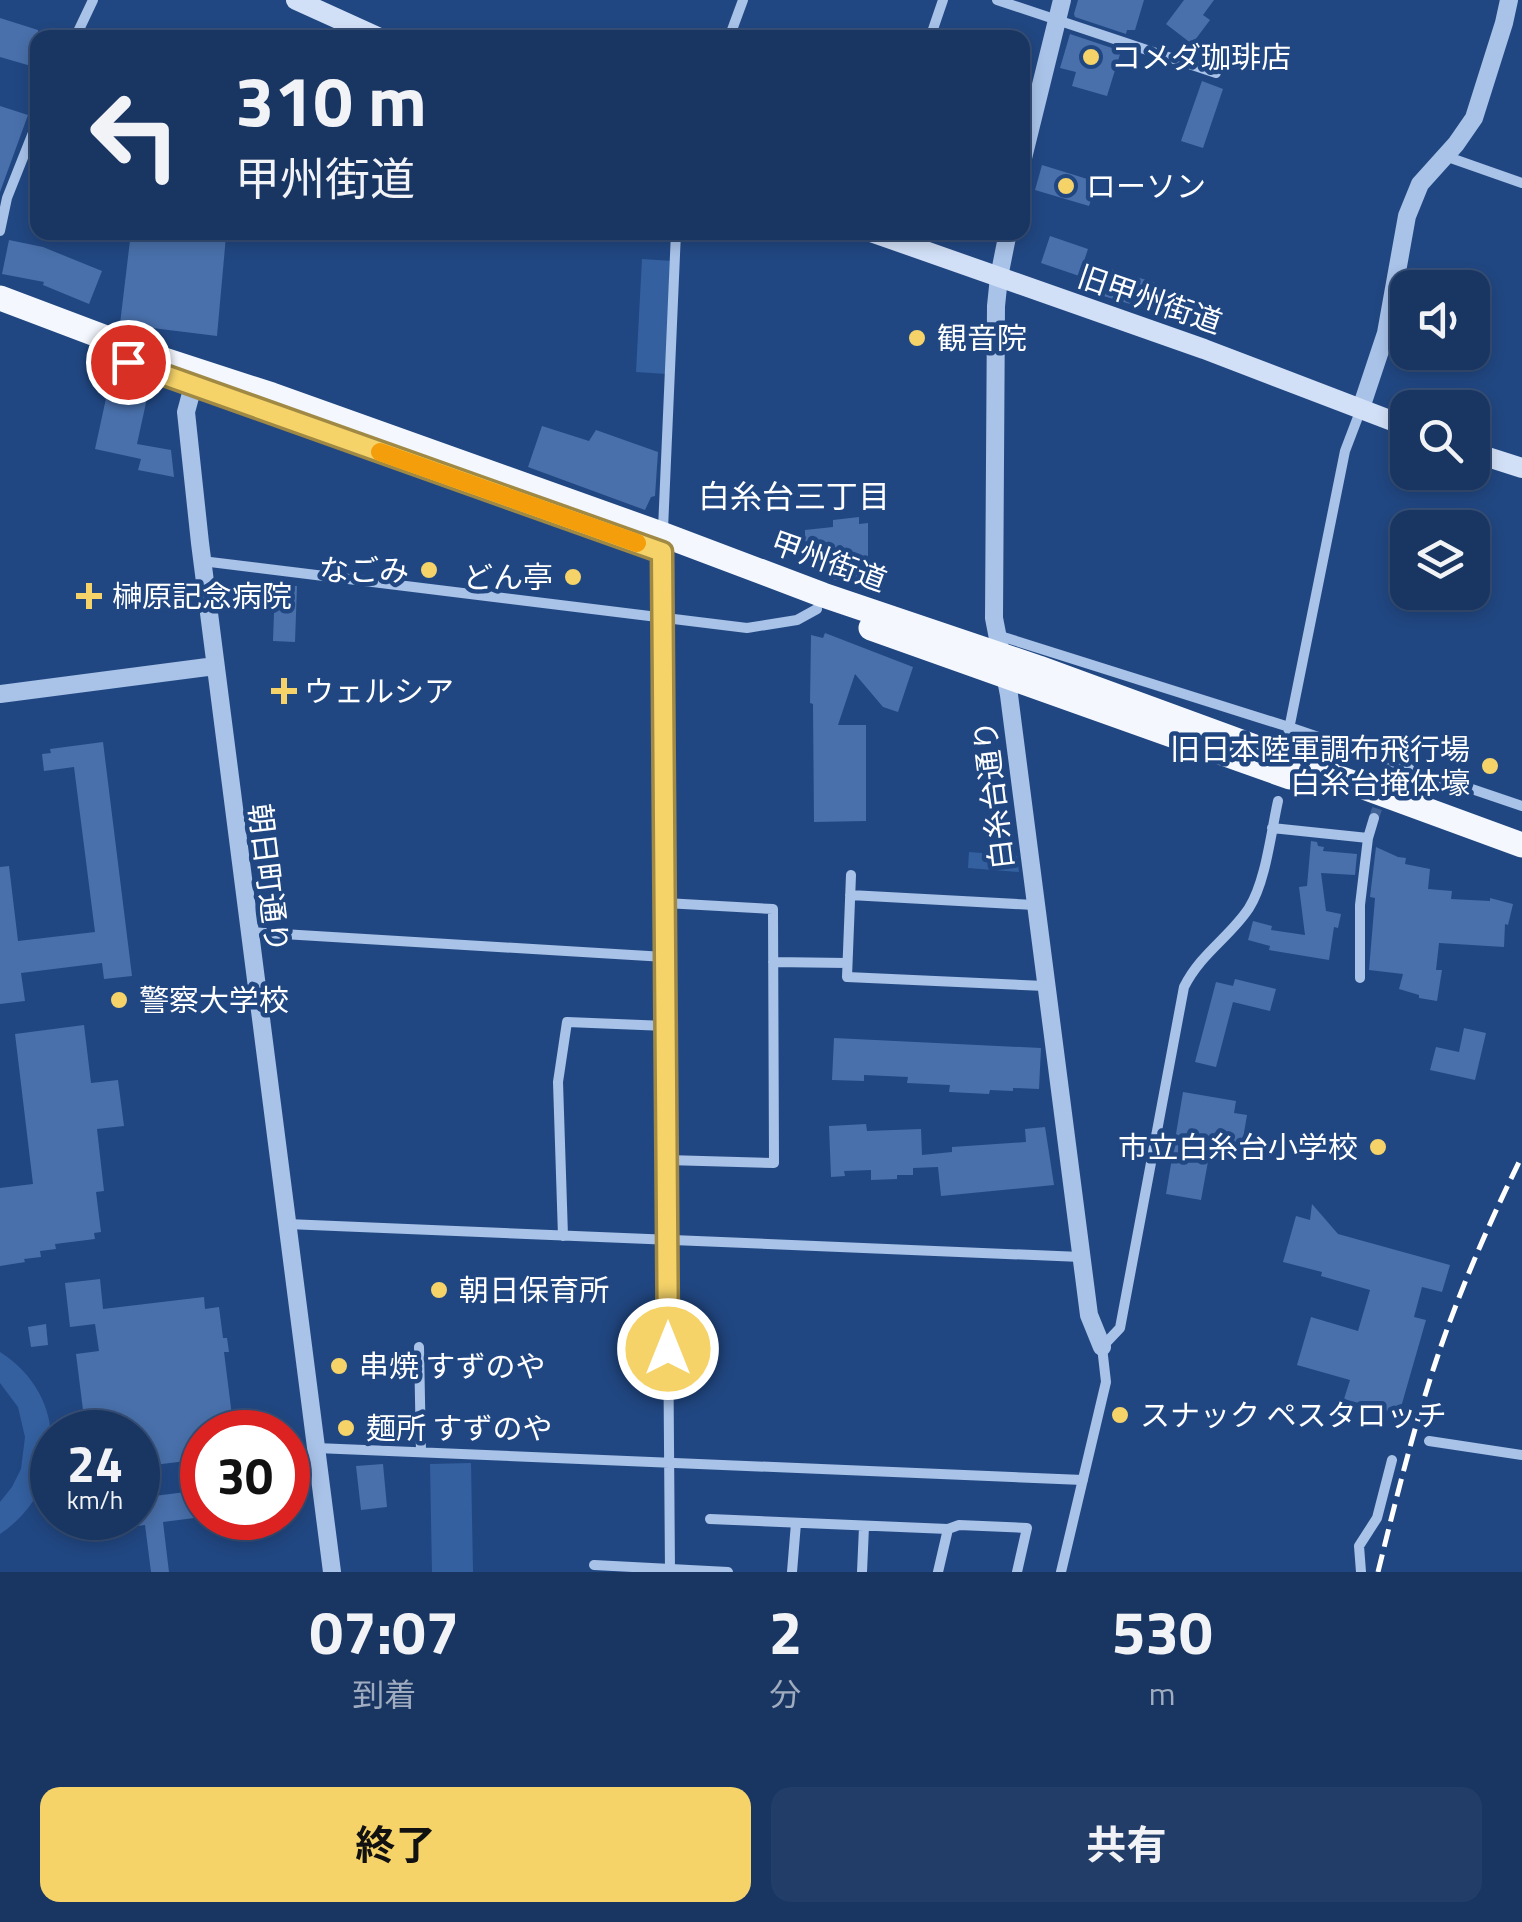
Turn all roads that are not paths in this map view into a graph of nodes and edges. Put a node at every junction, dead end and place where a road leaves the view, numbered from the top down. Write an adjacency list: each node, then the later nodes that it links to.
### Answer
1 (93, 0): 9 (street)
2 (296, 0): 10 (main road)
3 (743, 0): 11 (street)
4 (943, 0): 12 (street)
5 (996, 0): 8 (street)
6 (1062, 0): 8 (street)
7 (1509, 0): 16 (street)
8 (1058, 19): 13 (street); 14 (street)
9 (80, 30)
10 (362, 30)
11 (732, 30)
12 (933, 30)
13 (1216, 72)
14 (1030, 130)
15 (30, 140): 18 (street)
16 (1445, 156): 17 (street); 26 (street)
17 (1522, 183)
18 (0, 231)
19 (676, 240): 30 (street)
20 (894, 240): 22 (main road, 旧甲州街道)
21 (1006, 240): 22 (street, 白糸台通り)
22 (999, 276): 26 (main road, 旧甲州街道); 34 (street, 白糸台通り)
23 (0, 298): 25 (highway, 甲州街道)
24 (0, 316): 25 (highway, 甲州街道)
25 (195, 378): 30 (highway, 甲州街道); 31 (street, 朝日町通り)
26 (1361, 408): 27 (main road, 旧甲州街道); 37 (street)
27 (1390, 420)
28 (1490, 458): 29 (main road)
29 (1522, 468)
30 (663, 544): 32 (highway, 甲州街道); 33 (street); 34 (highway, 甲州街道)
31 (202, 561): 33 (street); 35 (street, 朝日町通り)
32 (807, 615): 33 (street); 34 (highway, 甲州街道)
33 (663, 617): 49 (street)
34 (1001, 656): 37 (street); 45 (highway, 甲州街道); 46 (highway, 甲州街道); 50 (street, 白糸台通り)
35 (215, 666): 36 (street); 51 (street, 朝日町通り)
36 (0, 694)
37 (1288, 733): 38 (street)
38 (1392, 763): 39 (street); 41 (street)
39 (1387, 778)
40 (1278, 801): 43 (street)
41 (1522, 806)
42 (1374, 818): 44 (street)
43 (1272, 828): 44 (street); 63 (street)
44 (1368, 838): 55 (street)
45 (1522, 846)
46 (1522, 860)
47 (850, 875): 48 (street)
48 (850, 895): 50 (street); 54 (street)
49 (665, 904): 52 (street); 53 (street)
50 (1034, 905): 56 (street, 白糸台通り)
51 (248, 932): 52 (street); 59 (street, 朝日町通り)
52 (666, 957): 57 (street)
53 (773, 962): 54 (street); 58 (street)
54 (847, 963): 56 (street)
55 (1360, 978)
56 (1045, 986): 62 (street, 白糸台通り)
57 (666, 1026): 58 (street); 60 (street)
58 (667, 1160): 61 (street)
59 (286, 1224): 60 (street); 66 (street, 朝日町通り)
60 (563, 1236): 61 (street)
61 (668, 1238): 62 (street); 70 (street)
62 (1081, 1257): 63 (street, 白糸台通り)
63 (1102, 1346): 71 (street)
64 (419, 1347): 67 (street)
65 (1428, 1441): 68 (street)
66 (316, 1448): 67 (street); 78 (street, 朝日町通り)
67 (421, 1452): 70 (street)
68 (1522, 1455)
69 (1392, 1460): 85 (street)
70 (669, 1462): 71 (street); 77 (street)
71 (1083, 1480): 84 (street)
72 (710, 1519): 73 (street)
73 (796, 1523): 74 (street); 80 (street)
74 (864, 1526): 75 (street); 81 (street)
75 (948, 1529): 82 (street); 83 (street)
76 (594, 1565): 77 (street)
77 (670, 1570): 79 (street)
78 (332, 1572)
79 (726, 1572)
80 (792, 1572)
81 (862, 1572)
82 (938, 1572)
83 (1017, 1572)
84 (1061, 1572)
85 (1361, 1572)

